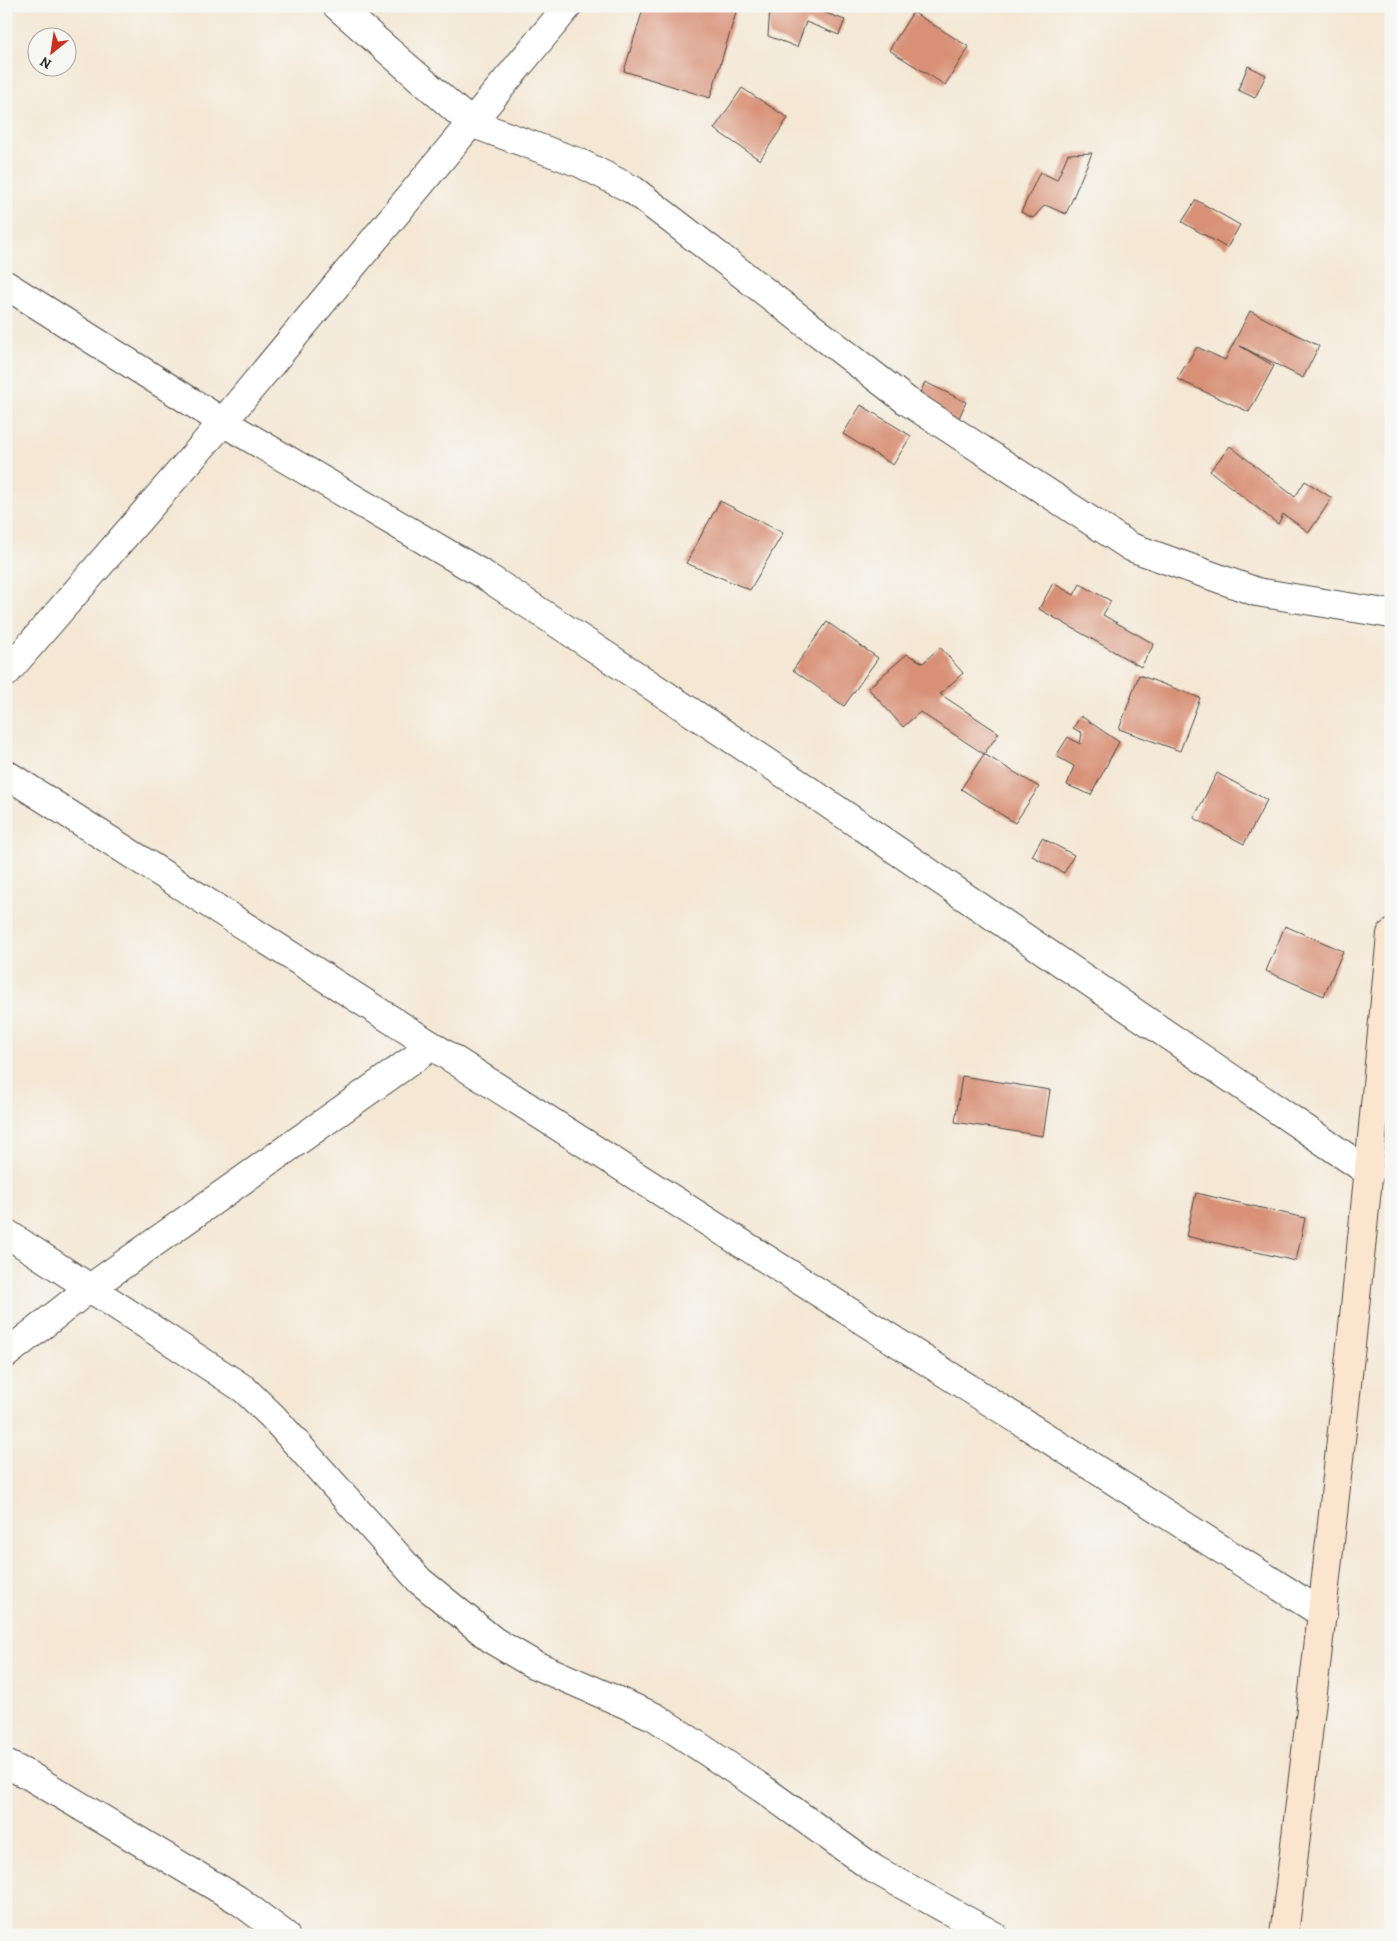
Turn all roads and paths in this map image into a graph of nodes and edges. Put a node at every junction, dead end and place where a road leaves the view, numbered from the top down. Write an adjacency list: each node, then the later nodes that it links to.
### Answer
1 (337, 6): 3 (street)
2 (568, 6): 3 (street)
3 (471, 123): 5 (street); 6 (street)
4 (6, 285): 5 (street)
5 (222, 422): 7 (street); 11 (street)
6 (1391, 614)
7 (6, 673)
8 (6, 774): 10 (street)
9 (1391, 934): 11 (street)
10 (432, 1046): 13 (street); 15 (street)
11 (1370, 1173): 15 (street)
12 (6, 1233): 13 (street)
13 (90, 1288): 14 (street); 18 (street)
14 (6, 1354)
15 (1323, 1614): 19 (street)
16 (6, 1764): 17 (street)
17 (285, 1935)
18 (993, 1935)
19 (1284, 1935)

